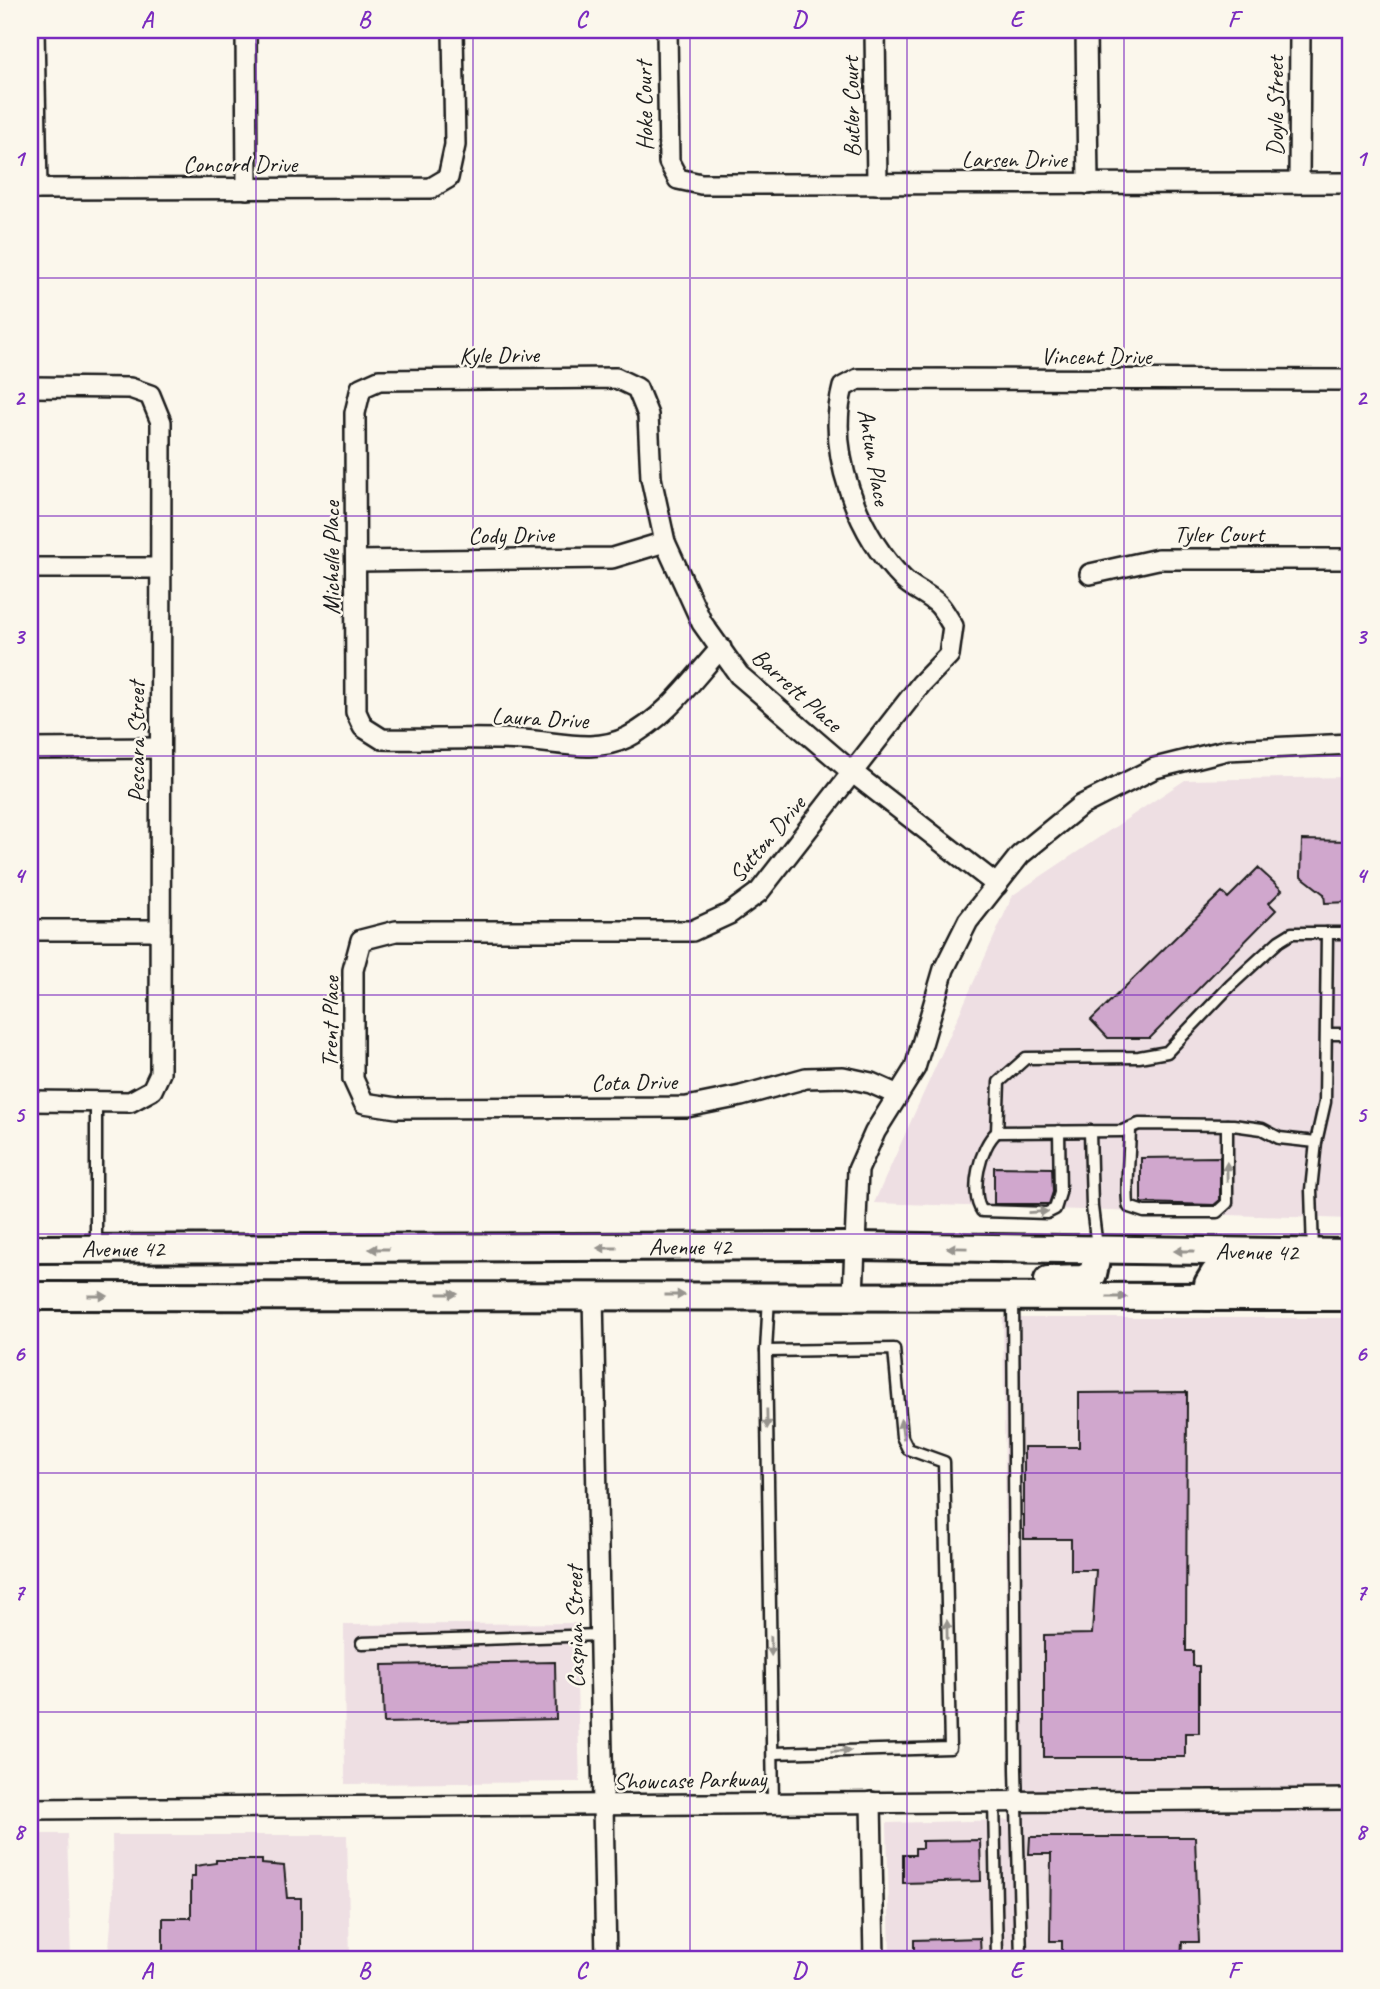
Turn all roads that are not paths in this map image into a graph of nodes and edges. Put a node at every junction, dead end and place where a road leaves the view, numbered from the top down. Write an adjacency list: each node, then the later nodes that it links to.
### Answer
1 (34, 30): 13 (street)
2 (246, 30): 14 (street)
3 (453, 30): 14 (street, Concord Drive)
4 (667, 30): 8 (street, Hoke Court)
5 (875, 30): 11 (street, Butler Court)
6 (1086, 30): 12 (street)
7 (1300, 30): 9 (street, Doyle Street)
8 (678, 179): 11 (street, Larsen Drive)
9 (1299, 183): 10 (street, Larsen Drive); 12 (street, Larsen Drive)
10 (1350, 183)
11 (877, 184): 12 (street, Larsen Drive)
12 (1088, 184)
13 (33, 189): 14 (street, Concord Drive)
14 (247, 189)
15 (1350, 380): 17 (street, Vincent Drive)
16 (30, 387): 24 (street, Pescara Street)
17 (843, 387): 26 (street, Antun Place)
18 (361, 388): 19 (street, Kyle Drive); 22 (street, Michelle Place)
19 (637, 388): 20 (street, Barrett Place)
20 (665, 542): 22 (street, Cody Drive); 27 (street, Barrett Place)
21 (1350, 559): 25 (street, Tyler Court)
22 (356, 561): 28 (street, Michelle Place)
23 (30, 568): 24 (street)
24 (160, 568): 30 (street, Pescara Street)
25 (1090, 574)
26 (953, 626): 32 (street, Sutton Drive)
27 (721, 648): 28 (street, Laura Drive); 32 (street, Barrett Place)
28 (363, 727)
29 (1350, 744): 33 (street)
30 (160, 748): 31 (street); 35 (street, Pescara Street)
31 (30, 749)
32 (852, 772): 33 (street, Barrett Place); 38 (street, Sutton Drive)
33 (997, 885): 41 (street)
34 (30, 930): 35 (street)
35 (160, 930): 43 (street, Pescara Street)
36 (1327, 933): 37 (lane); 39 (lane); 49 (lane)
37 (1350, 933)
38 (361, 940): 44 (street, Trent Place)
39 (1327, 1034): 40 (lane); 50 (lane)
40 (1350, 1034)
41 (898, 1095): 44 (street, Cota Drive); 51 (street)
42 (30, 1101): 43 (street)
43 (96, 1102): 52 (lane)
44 (364, 1103)
45 (1227, 1125): 46 (lane); 46 (lane, one-way to 45); 50 (lane)
46 (1130, 1129): 48 (lane)
47 (1059, 1131): 48 (lane); 49 (lane); 49 (lane, one-way to 47)
48 (1090, 1131): 54 (lane)
49 (997, 1132)
50 (1316, 1142): 55 (lane)
51 (855, 1246): 52 (main road, Avenue 42, one-way to 52); 54 (main road, Avenue 42, one-way to 51); 61 (street)
52 (96, 1248): 53 (main road, Avenue 42)
53 (30, 1249)
54 (1098, 1251): 55 (main road, Avenue 42, one-way to 54); 62 (main road)
55 (1313, 1252): 56 (main road, Avenue 42)
56 (1350, 1253)
57 (1350, 1266): 64 (main road)
58 (593, 1294): 59 (main road, Avenue 42, one-way to 59); 60 (main road, Avenue 42, one-way to 58); 67 (street, Caspian Street)
59 (769, 1295): 61 (main road, Avenue 42); 66 (lane)
60 (30, 1296)
61 (853, 1296): 62 (main road, Avenue 42)
62 (941, 1296): 63 (main road, Avenue 42)
63 (1013, 1296): 64 (main road, Avenue 42, one-way to 64); 72 (lane)
64 (1208, 1297): 65 (main road, Avenue 42)
65 (1350, 1297)
66 (766, 1351): 69 (lane, one-way to 69); 69 (lane, one-way to 66)
67 (600, 1635): 68 (lane); 75 (street, Caspian Street)
68 (362, 1643)
69 (773, 1753): 74 (lane)
70 (1350, 1798): 72 (street, Showcase Parkway)
71 (994, 1800): 72 (street, Showcase Parkway); 73 (street, Showcase Parkway); 79 (lane)
72 (1017, 1800): 80 (lane)
73 (871, 1802): 74 (street, Showcase Parkway); 78 (street)
74 (774, 1803): 75 (street, Showcase Parkway)
75 (603, 1806): 76 (street, Showcase Parkway); 77 (street, Caspian Street)
76 (30, 1809)
77 (606, 1959)
78 (874, 1959)
79 (998, 1959)
80 (1021, 1959)

